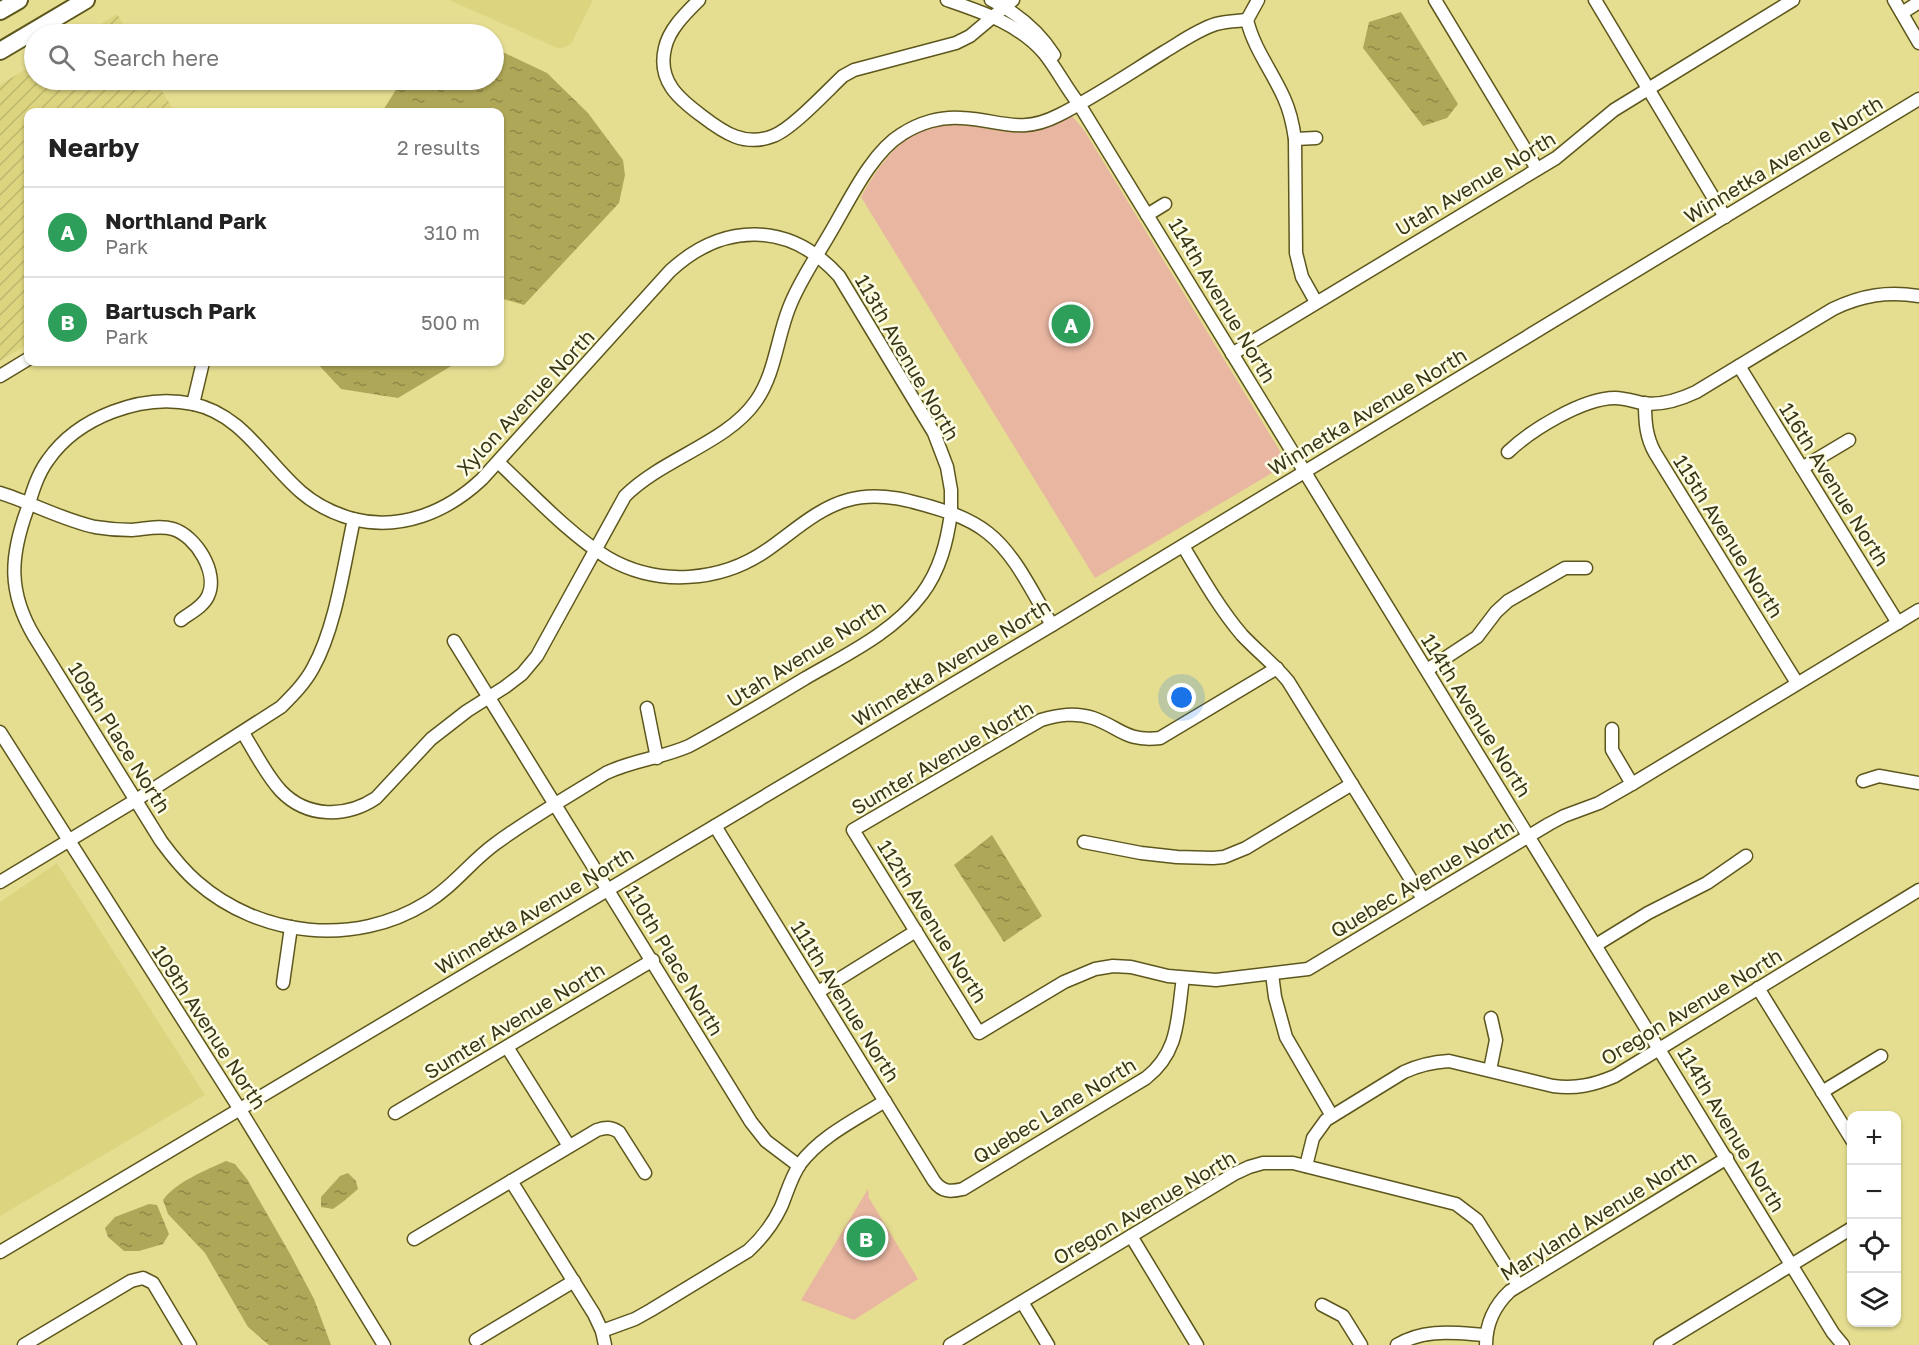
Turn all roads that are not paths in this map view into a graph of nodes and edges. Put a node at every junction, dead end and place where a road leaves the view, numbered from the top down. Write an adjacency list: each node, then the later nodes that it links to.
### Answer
1 (19, 0): 13 (highway)
2 (86, 0): 17 (highway)
3 (699, 0): 15 (street)
4 (947, 0): 15 (street, 114th Avenue North)
5 (991, 0): 12 (street, 114th Avenue North)
6 (1258, 0): 16 (street)
7 (1435, 0): 26 (street)
8 (1595, 0): 21 (street)
9 (1793, 0): 21 (street, Utah Avenue North)
10 (1894, 0): 14 (street)
11 (1919, 2): 14 (street)
12 (1009, 3): 15 (street); 23 (street, 114th Avenue North)
13 (0, 11)
14 (1902, 13): 19 (street)
15 (993, 16): 23 (street, 114th Avenue North)
16 (1248, 20): 23 (street); 25 (street)
17 (46, 24)
18 (24, 37): 20 (highway)
19 (1919, 43)
20 (0, 51)
21 (1648, 89): 26 (street, Utah Avenue North); 29 (street)
22 (1919, 99): 29 (street, Winnetka Avenue North)
23 (1079, 104): 28 (street, 114th Avenue North); 30 (street)
24 (1316, 138): 25 (street)
25 (1295, 139): 32 (street)
26 (1537, 170): 32 (street, Utah Avenue North)
27 (1165, 204): 28 (street)
28 (1147, 215): 33 (street, 114th Avenue North)
29 (1725, 217): 44 (street, Winnetka Avenue North)
30 (817, 255): 42 (street, Xylon Avenue North); 47 (street, 113th Avenue North); 50 (street)
31 (1919, 296): 36 (street)
32 (1316, 302): 33 (street, Utah Avenue North)
33 (1233, 354): 44 (street, 114th Avenue North)
34 (24, 361): 37 (street)
35 (202, 366): 39 (street)
36 (1738, 366): 38 (street); 43 (street, 116th Avenue North)
37 (0, 376)
38 (1645, 403): 41 (street); 59 (street, 115th Avenue North)
39 (193, 404): 46 (street, Xylon Avenue North); 48 (street, Xylon Avenue North)
40 (1849, 440): 43 (street)
41 (1508, 452)
42 (498, 462): 48 (street, Xylon Avenue North); 50 (street)
43 (1802, 468): 54 (street, 116th Avenue North)
44 (1304, 472): 49 (street, Winnetka Avenue North); 58 (street, 114th Avenue North)
45 (0, 493): 46 (street)
46 (29, 503): 53 (street); 70 (street, 109th Place North)
47 (951, 513): 50 (street); 55 (street); 65 (street, Utah Avenue North)
48 (354, 519): 64 (street)
49 (1183, 546): 55 (street, Winnetka Avenue North); 57 (street)
50 (596, 550): 60 (street)
51 (1586, 568): 58 (street)
52 (1919, 610): 54 (street, Quebec Avenue North)
53 (181, 620)
54 (1898, 623): 59 (street, Quebec Avenue North)
55 (1052, 625): 72 (street, Winnetka Avenue North)
56 (454, 641): 60 (street, 110th Place North)
57 (1277, 668): 68 (street); 73 (street, Sumter Avenue North)
58 (1427, 670): 74 (street, 114th Avenue North)
59 (1797, 683): 69 (street, Quebec Avenue North)
60 (489, 697): 64 (street); 71 (street, 110th Place North)
61 (647, 708): 65 (street)
62 (1612, 729): 69 (street)
63 (0, 732): 75 (street, 109th Avenue North)
64 (243, 733): 70 (street)
65 (657, 758): 71 (street, Utah Avenue North)
66 (1863, 781): 67 (street)
67 (1919, 783)
68 (1352, 784): 76 (street); 81 (street)
69 (1632, 784): 74 (street, Quebec Avenue North)
70 (136, 800): 75 (street); 82 (street, 109th Place North)
71 (556, 804): 79 (street, 110th Place North); 82 (street, Utah Avenue North)
72 (715, 826): 79 (street, Winnetka Avenue North); 90 (street, 111th Avenue North)
73 (853, 830): 83 (street, 112th Avenue North)
74 (1529, 836): 81 (street, Quebec Avenue North); 84 (street, 114th Avenue North)
75 (69, 842): 78 (street); 99 (street, 109th Avenue North)
76 (1084, 842)
77 (1746, 856): 84 (street)
78 (0, 882)
79 (609, 888): 85 (street, 110th Place North); 99 (street, Winnetka Avenue North)
80 (1919, 890): 89 (street, Oregon Avenue North)
81 (1423, 899): 86 (street, Quebec Avenue North)
82 (291, 927): 88 (street)
83 (916, 931): 90 (street); 92 (street, 112th Avenue North)
84 (1596, 945): 94 (street, 114th Avenue North)
85 (653, 960): 93 (street, Sumter Avenue North); 105 (street, 110th Place North)
86 (1272, 974): 87 (street, Quebec Avenue North); 101 (street)
87 (1183, 978): 92 (street, Quebec Avenue North); 109 (street, Quebec Lane North)
88 (283, 983)
89 (1758, 988): 94 (street, Oregon Avenue North); 97 (street)
90 (818, 992): 98 (street, 111th Avenue North)
91 (1491, 1018): 96 (street)
92 (979, 1033)
93 (507, 1047): 100 (street, Sumter Avenue North); 103 (street)
94 (1659, 1048): 96 (street, Oregon Avenue North); 104 (street, 114th Avenue North)
95 (1881, 1056): 97 (street)
96 (1490, 1070): 101 (street, Oregon Avenue North)
97 (1822, 1092): 102 (street)
98 (885, 1101): 105 (street); 109 (street, 111th Avenue North)
99 (239, 1108): 113 (street, Winnetka Avenue North); 124 (street, 109th Avenue North)
100 (395, 1113)
101 (1332, 1116): 106 (street, Oregon Avenue North)
102 (1847, 1133)
103 (569, 1146): 107 (street); 108 (street)
104 (1726, 1158): 114 (street, 114th Avenue North); 116 (street, Maryland Avenue North)
105 (799, 1166): 119 (street)
106 (1306, 1166): 111 (street, Oregon Avenue North); 116 (street)
107 (645, 1173)
108 (512, 1181): 112 (street); 115 (street)
109 (947, 1191)
110 (1847, 1230): 114 (street)
111 (1131, 1236): 117 (street, Oregon Avenue North); 128 (street)
112 (414, 1239)
113 (0, 1252)
114 (1791, 1264): 131 (street); 132 (street, 114th Avenue North)
115 (574, 1281): 119 (street); 120 (street)
116 (1518, 1285): 121 (street, Maryland Avenue North)
117 (1022, 1302): 126 (street, Oregon Avenue North); 127 (street)
118 (1323, 1305): 129 (street)
119 (602, 1331): 125 (street)
120 (476, 1340)
121 (1486, 1340): 130 (street)
122 (24, 1345): 123 (street)
123 (190, 1345)
124 (384, 1345)
125 (605, 1345)
126 (950, 1345)
127 (1048, 1345)
128 (1197, 1345)
129 (1361, 1345)
130 (1396, 1345)
131 (1660, 1345)
132 (1843, 1345)

